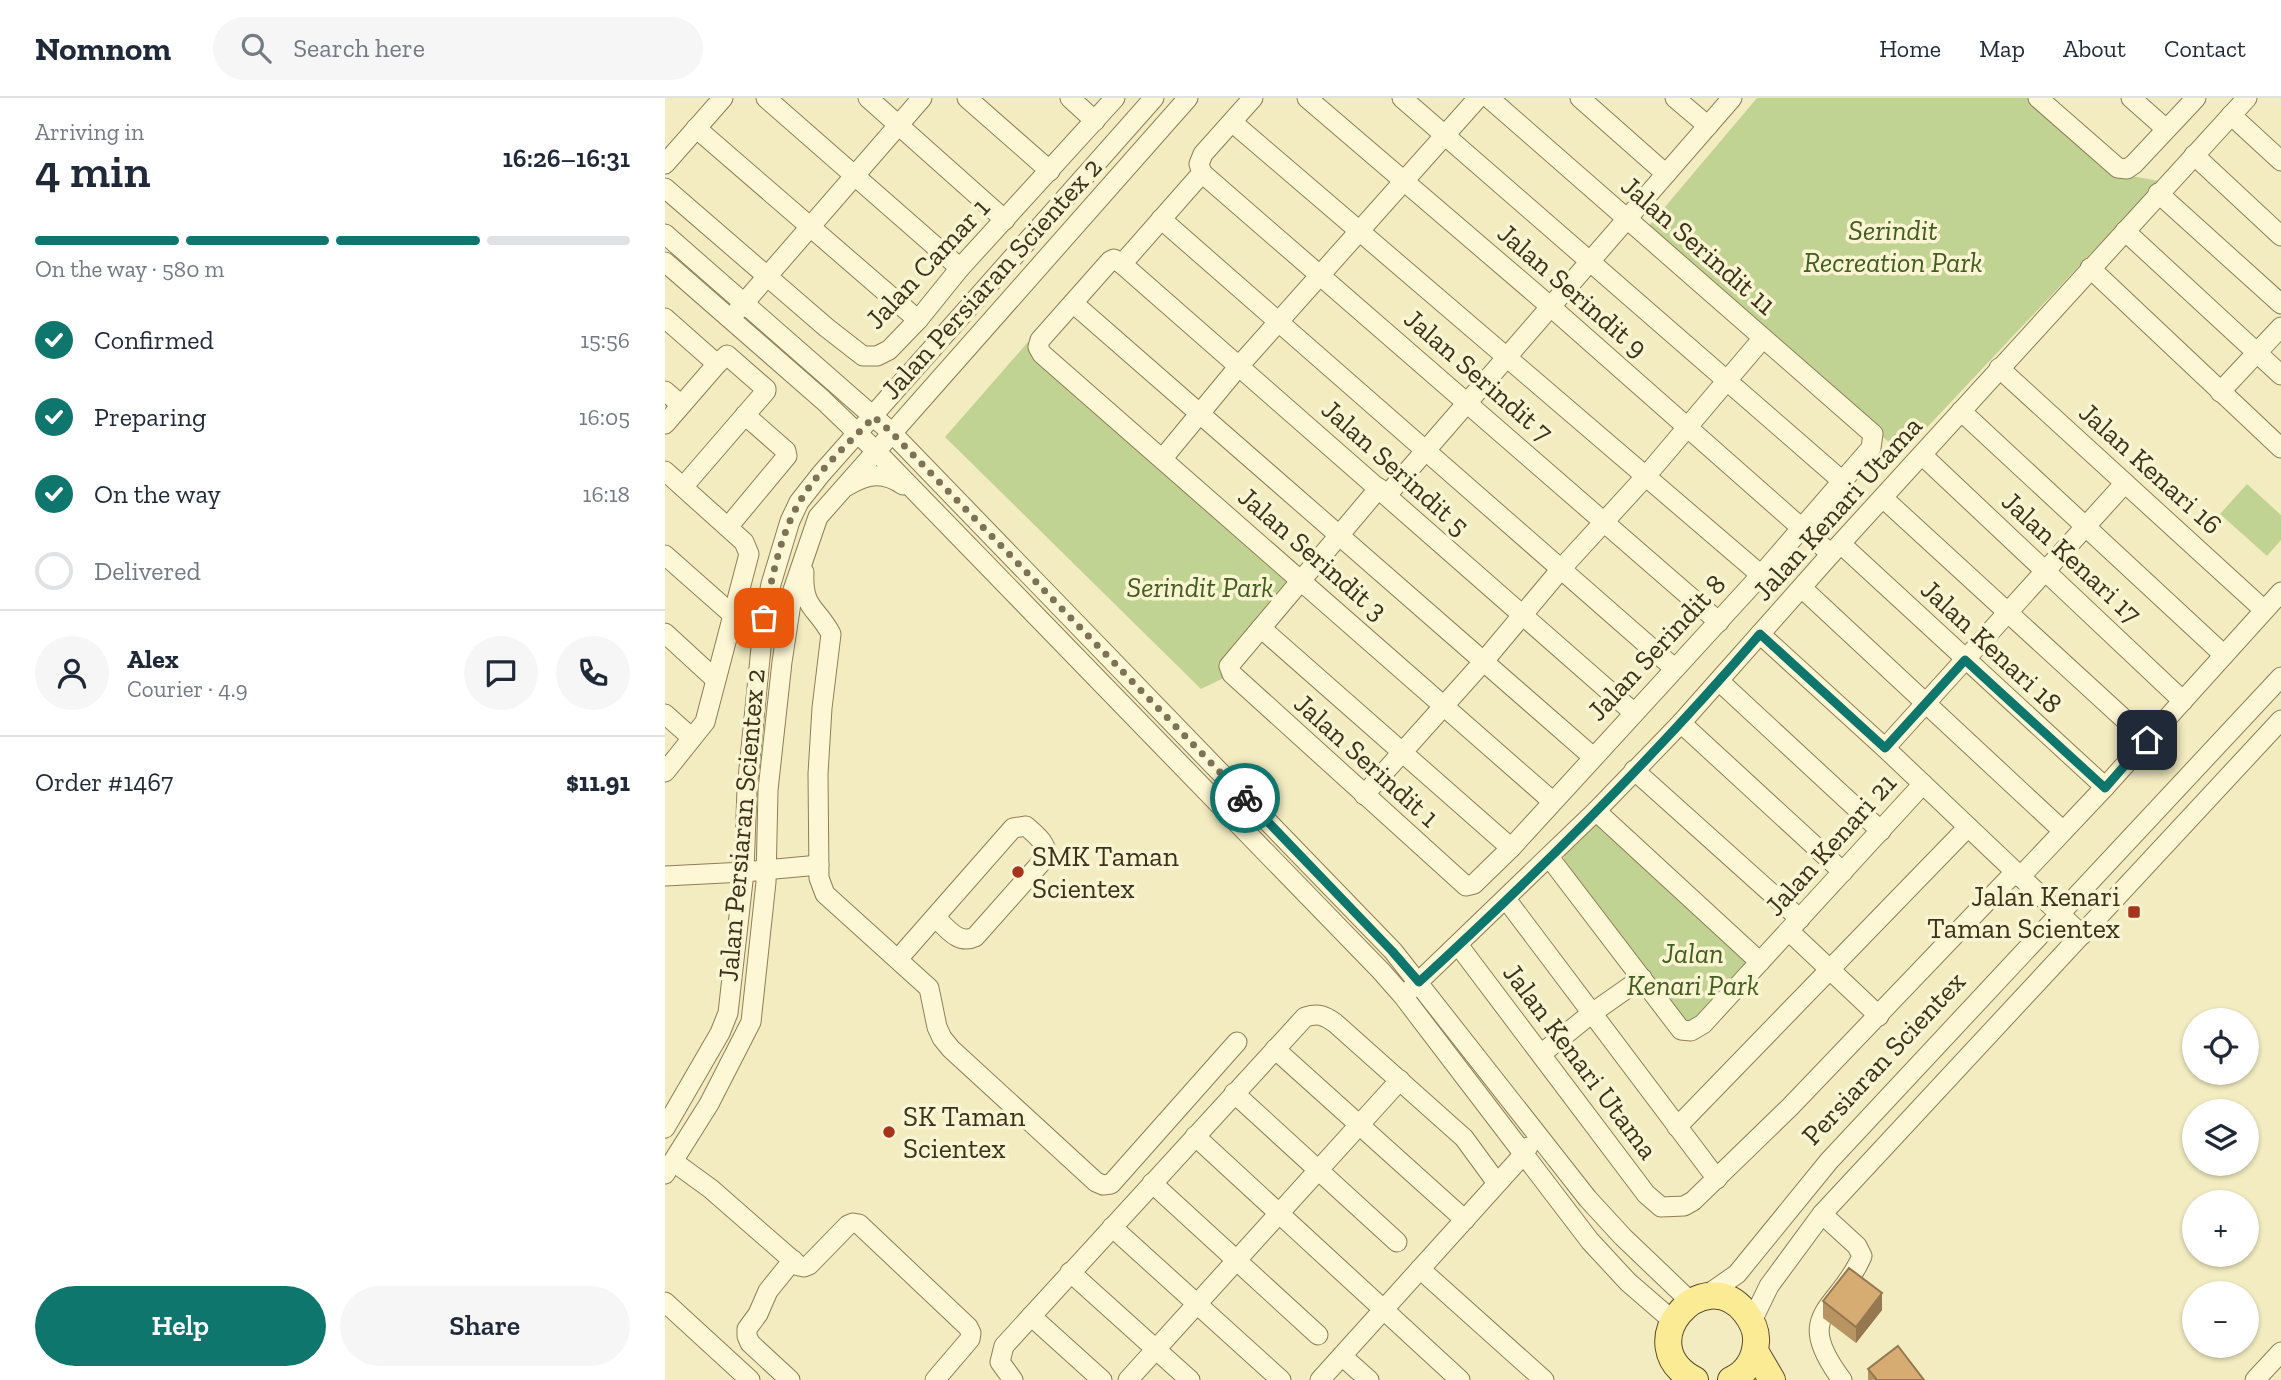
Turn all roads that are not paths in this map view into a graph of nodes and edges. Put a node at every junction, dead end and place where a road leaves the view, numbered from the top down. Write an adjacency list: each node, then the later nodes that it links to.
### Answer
1 (723, 98): 27 (street)
2 (766, 98): 36 (street)
3 (868, 98): 25 (street)
4 (922, 98): 25 (street)
5 (967, 98): 33 (street)
6 (1070, 98): 23 (street)
7 (1115, 98): 23 (street, Jalan Camar 1)
8 (1154, 98): 79 (street, Jalan Persiaran Scientex 2)
9 (1188, 98): 82 (street, Jalan Persiaran Scientex 2)
10 (1253, 98): 24 (street)
11 (1307, 98): 37 (street, Jalan Serindit 9)
12 (1402, 98): 29 (street)
13 (1478, 98): 29 (street)
14 (1489, 98): 41 (street, Jalan Serindit 11)
15 (1580, 98): 35 (street)
16 (1675, 98): 26 (street)
17 (1732, 98): 26 (street)
18 (2038, 98): 28 (street)
19 (2131, 98): 28 (street)
20 (2196, 98): 28 (street)
21 (2247, 98): 22 (street, Jalan Kenari Utama)
22 (2231, 115): 30 (street, Jalan Kenari Utama); 31 (street)
23 (1095, 121): 33 (street, Jalan Camar 1)
24 (1232, 122): 34 (street); 44 (street)
25 (899, 126): 36 (street); 42 (street)
26 (1708, 127): 35 (street)
27 (696, 128): 32 (street); 43 (street)
28 (2166, 129)
29 (1444, 136): 37 (street); 49 (street)
30 (2194, 155): 39 (street, Jalan Kenari Utama); 47 (street)
31 (2281, 161)
32 (665, 164)
33 (1050, 171): 42 (street, Jalan Camar 1)
34 (1202, 173): 40 (street); 53 (street, Jalan Serindit 7)
35 (1667, 174): 41 (street)
36 (856, 176): 43 (street); 51 (street)
37 (1404, 181): 44 (street); 58 (street, Jalan Serindit 9)
38 (665, 188): 54 (street, Jalan Camar 1)
39 (2158, 193): 45 (street, Jalan Kenari Utama); 57 (street)
40 (1161, 219): 50 (street); 62 (street)
41 (1627, 219): 49 (street); 64 (street, Jalan Serindit 11)
42 (1005, 220): 51 (street, Jalan Camar 1)
43 (810, 228): 54 (street); 61 (street)
44 (1359, 231): 53 (street); 66 (street)
45 (2125, 231): 52 (street, Jalan Kenari Utama); 65 (street)
46 (665, 234): 55 (street)
47 (2281, 236)
48 (665, 262): 60 (street)
49 (1589, 263): 58 (street); 71 (street)
50 (1122, 264): 56 (street); 68 (street, Jalan Serindit 5)
51 (960, 268): 61 (street, Jalan Camar 1)
52 (2089, 268): 69 (street, Jalan Kenari Utama); 73 (street)
53 (1320, 275): 62 (street); 74 (street, Jalan Serindit 7)
54 (767, 277): 55 (street); 61 (street, Jalan Camar 1)
55 (744, 302): 60 (street); 79 (street)
56 (1073, 303): 77 (street); 89 (street, Jalan Serindit 3)
57 (2281, 304)
58 (1551, 307): 66 (street); 81 (street, Jalan Serindit 9)
59 (665, 318): 67 (street)
60 (730, 319): 83 (street)
61 (918, 320)
62 (1279, 322): 68 (street); 87 (street)
63 (2281, 327): 65 (street)
64 (1763, 338): 71 (street); 84 (street, Jalan Serindit 11)
65 (2257, 353): 70 (street); 73 (street)
66 (1507, 357): 74 (street); 91 (street)
67 (717, 364): 75 (street); 78 (street)
68 (1239, 366): 77 (street); 96 (street, Jalan Serindit 5)
69 (1999, 368): 76 (street, Jalan Kenari Utama); 93 (street, Jalan Kenari 16)
70 (2281, 375)
71 (1727, 381): 81 (street); 92 (street)
72 (665, 391): 75 (street)
73 (2220, 392): 85 (street)
74 (1468, 402): 87 (street); 99 (street, Jalan Serindit 7)
75 (681, 405): 80 (street)
76 (1961, 411): 88 (street, Jalan Kenari Utama); 100 (street)
77 (1201, 413): 89 (street); 103 (street)
78 (745, 415): 94 (street); 101 (street)
79 (874, 417): 82 (street); 83 (street, Jalan Persiaran Scientex 2)
80 (665, 424)
81 (1688, 427): 91 (street); 102 (street, Jalan Serindit 9)
82 (891, 432): 86 (street, Jalan Persiaran Scientex 2); 169 (street)
83 (858, 433): 86 (street); 154 (street, Jalan Persiaran Scientex 2)
84 (1873, 434): 92 (street, Jalan Serindit 8)
85 (2281, 448)
86 (875, 450): 95 (street, Jalan Persiaran Scientex 2); 98 (street)
87 (1426, 451): 96 (street); 107 (street)
88 (1922, 455): 97 (street, Jalan Kenari Utama); 108 (street, Jalan Kenari 17)
89 (1163, 458): 110 (street, Jalan Serindit 3)
90 (665, 471): 94 (street)
91 (1646, 477): 99 (street); 109 (street)
92 (1841, 480): 102 (street, Jalan Serindit 8)
93 (2125, 483): 100 (street); 113 (street, Jalan Kenari 16)
94 (683, 487): 101 (street)
95 (840, 490): 98 (street); 105 (street, Jalan Persiaran Scientex 2)
96 (1383, 491): 103 (street); 116 (street, Jalan Serindit 5)
97 (1883, 498): 104 (street, Jalan Kenari Utama); 114 (street)
98 (931, 506): 170 (street)
99 (1605, 522): 107 (street); 117 (street, Jalan Serindit 7)
100 (2085, 526): 108 (street); 121 (street)
101 (728, 527): 115 (street)
102 (1801, 527): 104 (street, Jalan Kenari 18); 109 (street, Jalan Serindit 8)
103 (1339, 534): 110 (street); 123 (street)
104 (1836, 549): 111 (street, Jalan Kenari Utama); 122 (street, Jalan Kenari 18)
105 (806, 550): 152 (street); 153 (street, Jalan Persiaran Scientex 2)
106 (665, 555): 115 (street)
107 (1561, 569): 116 (street); 124 (street)
108 (2045, 569): 114 (street); 128 (street, Jalan Kenari 17)
109 (1761, 575): 117 (street, Jalan Serindit 8)
110 (1302, 580): 118 (street); 130 (street, Jalan Serindit 3)
111 (1802, 587): 120 (street, Jalan Kenari Utama); 129 (street)
112 (2281, 592): 113 (street)
113 (2264, 610): 121 (street)
114 (2007, 612): 122 (street); 136 (street)
115 (734, 616): 126 (street)
116 (1522, 616): 123 (street); 131 (street, Jalan Serindit 5)
117 (1719, 622): 124 (street, Jalan Serindit 8)
118 (1262, 628): 138 (street); 144 (street, Jalan Serindit 1)
119 (665, 634): 126 (street)
120 (1760, 634): 127 (street, Jalan Kenari Utama); 137 (street)
121 (2224, 655): 128 (street)
122 (1965, 660): 129 (street); 143 (street, Jalan Kenari 18)
123 (1484, 661): 130 (street); 139 (street)
124 (1674, 668): 131 (street, Jalan Serindit 8)
125 (2281, 677): 160 (street, Persiaran Scientex)
126 (715, 679): 135 (street)
127 (1719, 681): 134 (street, Jalan Kenari Utama); 148 (street)
128 (2183, 701): 136 (street)
129 (1925, 702): 137 (street); 149 (street)
130 (1444, 706): 138 (street); 145 (street, Jalan Serindit 3)
131 (1633, 712): 139 (street, Jalan Serindit 8)
132 (665, 714): 135 (street)
133 (2281, 720): 163 (street)
134 (1681, 723): 140 (street, Jalan Kenari Utama); 155 (street)
135 (692, 738): 141 (street)
136 (2147, 740): 143 (street)
137 (1885, 748): 142 (street)
138 (1402, 752): 144 (street); 150 (street)
139 (1593, 757): 145 (street, Jalan Serindit 8)
140 (1635, 770): 146 (street, Jalan Kenari Utama); 162 (street)
141 (665, 772)
142 (1923, 784): 147 (street); 148 (street, Jalan Kenari 21)
143 (2105, 788): 149 (street)
144 (1364, 795): 158 (street, Jalan Serindit 1)
145 (1552, 801): 150 (street, Jalan Serindit 8)
146 (1596, 811): 151 (street, Jalan Kenari Utama); 166 (street)
147 (1968, 827): 156 (street); 167 (street)
148 (1881, 831): 155 (street, Jalan Kenari 21)
149 (2063, 831): 156 (street)
150 (1511, 848): 158 (street, Jalan Serindit 8)
151 (1549, 857): 159 (street, Jalan Kenari Utama); 168 (street)
152 (819, 865): 153 (street); 165 (street)
153 (765, 870): 154 (street); 184 (street, Jalan Persiaran Scientex 2)
154 (744, 872): 157 (street); 181 (street, Jalan Persiaran Scientex 2)
155 (1843, 872): 162 (street, Jalan Kenari 21)
156 (2017, 874): 160 (street); 172 (street)
157 (665, 876)
158 (1466, 886)
159 (1506, 899): 164 (street, Jalan Kenari Utama); 171 (street)
160 (2060, 916): 163 (street); 198 (street, Persiaran Scientex)
161 (935, 918): 161 (street); 165 (street)
162 (1795, 925): 166 (street, Jalan Kenari 21); 167 (street)
163 (2082, 935): 190 (street)
164 (1459, 946): 169 (street, Jalan Kenari Utama); 175 (street, Jalan Kenari Utama)
165 (898, 959): 173 (street)
166 (1760, 962): 168 (street, Jalan Kenari 21)
167 (1829, 970): 172 (street); 180 (street)
168 (1642, 978): 171 (street)
169 (1419, 982): 170 (street, Jalan Kenari Utama); 178 (street)
170 (1403, 996): 183 (street)
171 (1592, 1013): 175 (street); 180 (street)
172 (1879, 1016): 186 (street)
173 (1237, 1042)
174 (1275, 1049): 176 (street); 177 (street); 179 (street)
175 (1541, 1054): 186 (street, Jalan Kenari Utama)
176 (1400, 1080): 179 (street); 188 (street)
177 (1234, 1093): 182 (street); 185 (street)
178 (1516, 1106): 183 (street); 198 (street)
179 (1360, 1125): 185 (street); 191 (street)
180 (1677, 1127): 186 (street)
181 (665, 1128)
182 (1195, 1136): 187 (street); 189 (street)
183 (1523, 1155): 188 (street); 204 (street)
184 (670, 1168): 194 (street)
185 (1319, 1170): 189 (street); 193 (street)
186 (1717, 1178)
187 (1152, 1183): 192 (street); 195 (street)
188 (1497, 1183): 191 (street)
189 (1279, 1214): 195 (street); 201 (street)
190 (1822, 1214): 203 (street); 226 (street)
191 (1465, 1220): 196 (street)
192 (1112, 1227): 197 (street); 200 (street)
193 (1397, 1242)
194 (793, 1260): 211 (street); 212 (street)
195 (1237, 1260): 200 (street); 205 (street)
196 (1420, 1269): 201 (street); 221 (street)
197 (1070, 1272): 202 (street); 206 (street)
198 (1698, 1299): 203 (main road); 204 (main road)
199 (665, 1302): 210 (street)
200 (1197, 1304): 206 (street); 217 (street)
201 (1383, 1310): 209 (street); 220 (street)
202 (1031, 1316): 213 (street); 214 (street)
203 (1752, 1321): 207 (main road)
204 (1671, 1334): 222 (main road); 223 (main road)
205 (1318, 1335)
206 (1156, 1349): 215 (street); 216 (street)
207 (1755, 1351): 224 (main road); 225 (main road)
208 (2281, 1352): 227 (street)
209 (1342, 1356): 218 (street); 219 (street)
210 (750, 1380)
211 (790, 1380)
212 (935, 1380)
213 (1013, 1380)
214 (1102, 1380)
215 (1128, 1380)
216 (1190, 1380)
217 (1281, 1380)
218 (1320, 1380)
219 (1369, 1380)
220 (1460, 1380)
221 (1544, 1380)
222 (1660, 1380)
223 (1695, 1380)
224 (1731, 1380)
225 (1772, 1380)
226 (1842, 1380)
227 (2255, 1380)

